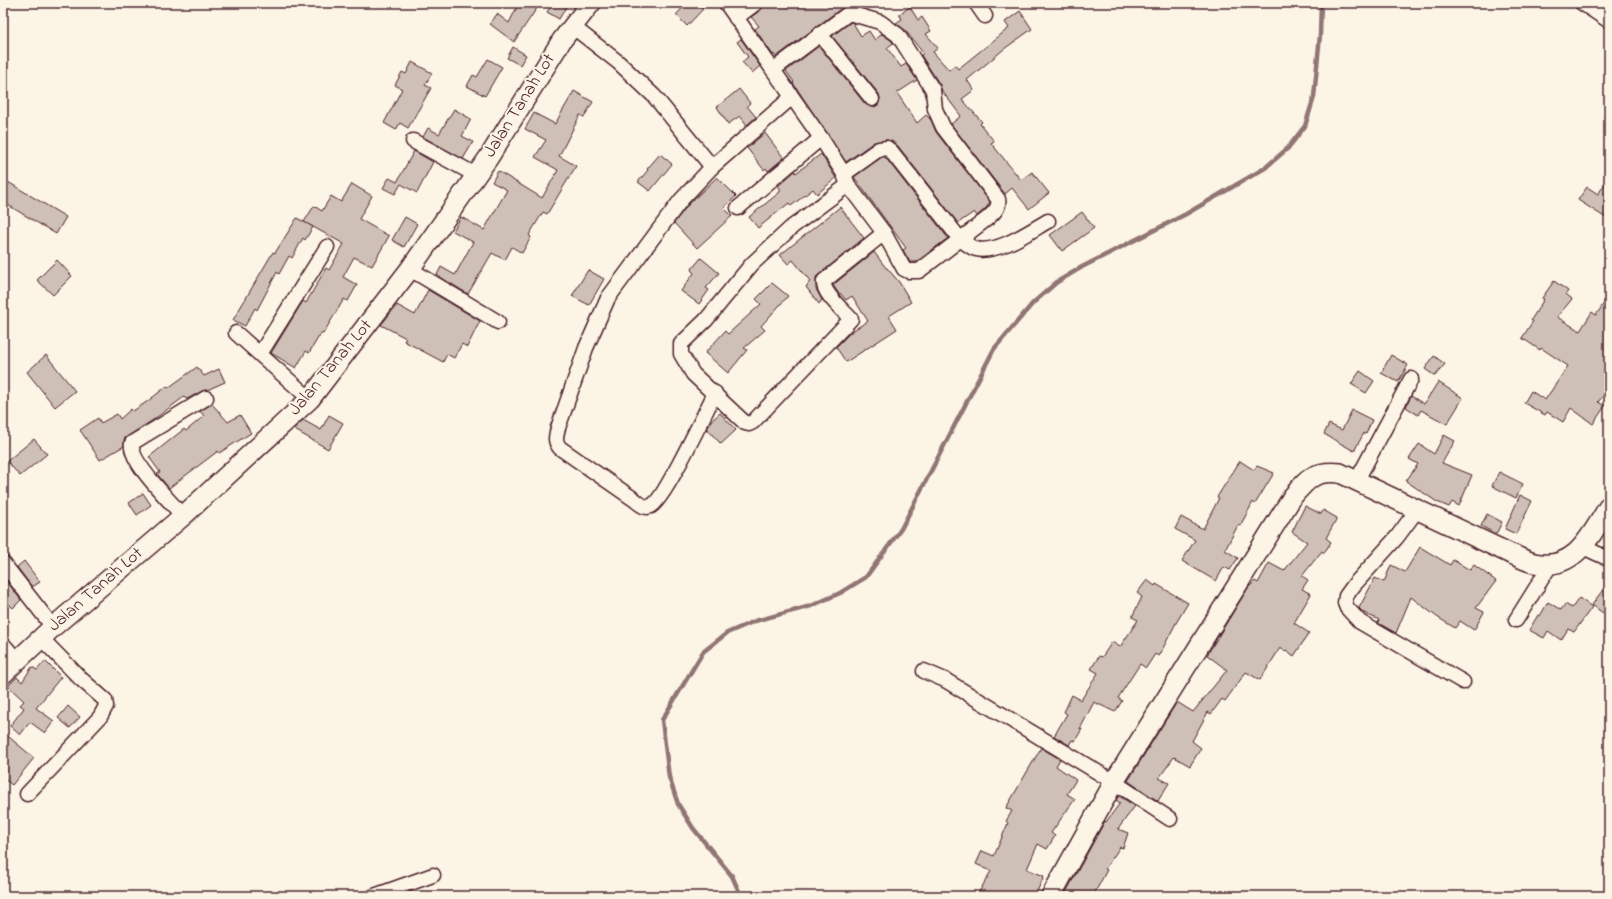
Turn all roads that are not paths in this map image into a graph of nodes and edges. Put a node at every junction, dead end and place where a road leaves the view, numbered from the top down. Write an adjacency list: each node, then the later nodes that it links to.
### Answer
1 (591, 3): 10 (main road, Jalan Tanah Lot)
2 (726, 3): 8 (street)
3 (756, 3): 8 (street)
4 (976, 3): 7 (street)
5 (1582, 3): 9 (street)
6 (848, 8): 11 (street); 23 (street)
7 (985, 16)
8 (736, 18): 12 (street)
9 (1609, 21)
10 (572, 26): 17 (street); 18 (main road, Jalan Tanah Lot)
11 (820, 34): 12 (street); 14 (street)
12 (773, 70): 13 (street)
13 (792, 97): 15 (street); 17 (street)
14 (872, 99)
15 (821, 138): 19 (street); 20 (street)
16 (413, 141): 18 (street)
17 (712, 167): 30 (street)
18 (476, 175): 25 (main road, Jalan Tanah Lot)
19 (846, 180): 22 (street); 23 (street); 30 (street)
20 (738, 208)
21 (1048, 221): 23 (street)
22 (884, 233): 23 (street); 30 (street)
23 (960, 239)
24 (327, 247): 28 (street)
25 (410, 269): 26 (street); 32 (main road, Jalan Tanah Lot)
26 (498, 322)
27 (236, 333): 28 (street)
28 (260, 354): 32 (street)
29 (1411, 379): 33 (street)
30 (715, 393)
31 (206, 398): 36 (street)
32 (310, 399): 36 (main road, Jalan Tanah Lot)
33 (1358, 480): 35 (main road); 48 (main road)
34 (1609, 506): 37 (main road)
35 (1417, 510): 40 (main road); 47 (street)
36 (183, 516): 42 (main road, Jalan Tanah Lot)
37 (1583, 547): 38 (street); 40 (main road)
38 (1609, 559)
39 (3, 563): 42 (street)
40 (1552, 564): 41 (street)
41 (1516, 620)
42 (47, 632): 44 (main road, Jalan Tanah Lot); 49 (street)
43 (3, 644): 44 (street)
44 (17, 660): 46 (main road, Jalan Tanah Lot)
45 (924, 671): 48 (street)
46 (3, 674)
47 (1463, 682)
48 (1114, 782): 50 (street); 53 (main road)
49 (27, 794)
50 (1170, 819)
51 (433, 875): 52 (street)
52 (374, 896)
53 (1051, 896)

